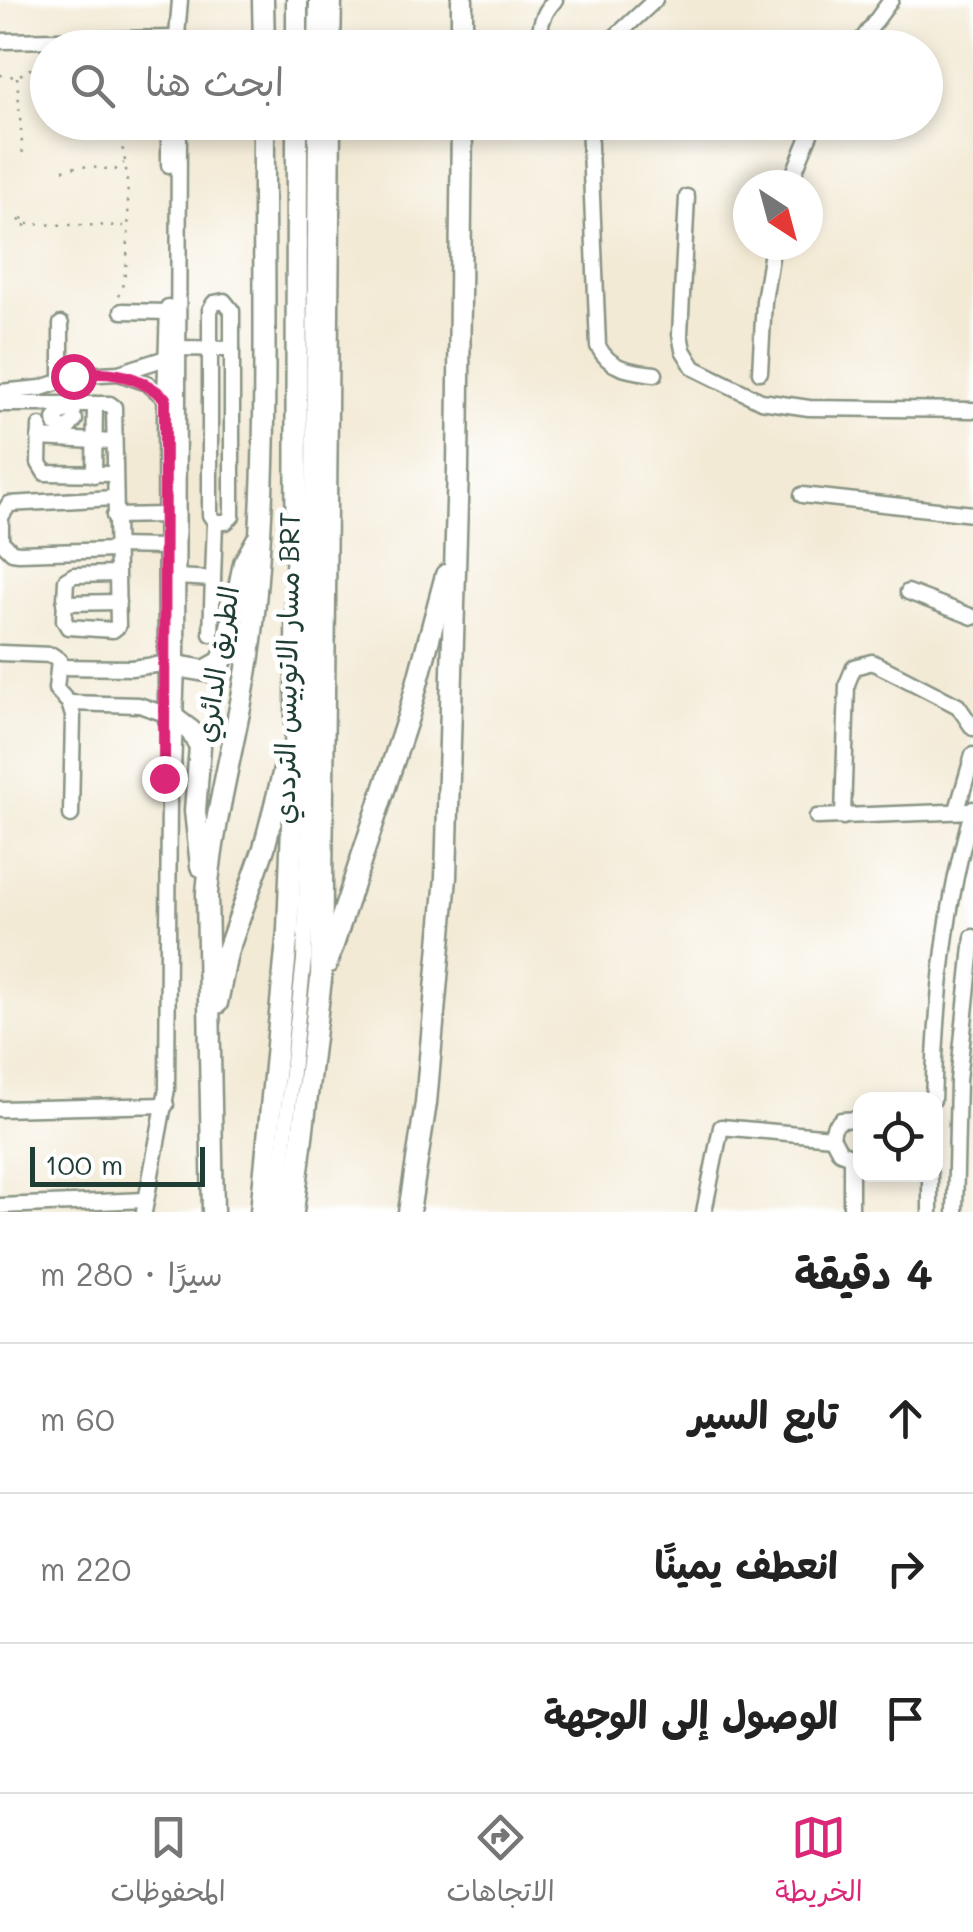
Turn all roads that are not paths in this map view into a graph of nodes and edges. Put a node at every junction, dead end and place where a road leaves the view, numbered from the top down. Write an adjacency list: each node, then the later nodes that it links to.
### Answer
1 (180, 0): 10 (street)
2 (263, 0): 11 (highway)
3 (298, 0): 12 (highway)
4 (316, 0): 13 (street)
5 (331, 0): 14 (highway)
6 (462, 0): 15 (highway)
7 (554, 0): 16 (street)
8 (654, 0): 17 (street)
9 (892, 0): 18 (street)
10 (178, 30)
11 (264, 30)
12 (297, 30)
13 (316, 30)
14 (330, 30)
15 (462, 30)
16 (540, 30)
17 (622, 30)
18 (870, 30)
19 (0, 42): 20 (street)
20 (30, 42)
21 (169, 140): 34 (street)
22 (177, 140): 38 (street)
23 (264, 140): 64 (highway, الطريق الدائري)
24 (297, 140): 80 (highway)
25 (316, 140): 103 (street, مسار الاتوبيس الترددي BRT)
26 (330, 140): 89 (highway)
27 (462, 140): 63 (highway)
28 (590, 140): 41 (street)
29 (808, 140): 30 (street)
30 (795, 170)
31 (687, 197): 47 (street)
32 (771, 260): 40 (street)
33 (120, 303): 34 (street)
34 (168, 312): 38 (street)
35 (61, 324): 42 (street)
36 (210, 349): 37 (street); 37 (street); 38 (street); 48 (street)
37 (232, 349): 49 (street)
38 (171, 353): 39 (street); 44 (street)
39 (120, 372): 42 (street); 44 (street)
40 (760, 372)
41 (655, 374)
42 (60, 381): 43 (street)
43 (0, 392)
44 (171, 399): 60 (street); 68 (street)
45 (1, 404): 46 (street)
46 (95, 408): 50 (street); 51 (street); 52 (street)
47 (973, 410)
48 (210, 412): 49 (street); 54 (street)
49 (232, 412): 53 (street)
50 (75, 420)
51 (94, 441): 52 (street); 55 (street); 55 (street)
52 (114, 442): 56 (street)
53 (232, 455): 54 (street); 62 (street)
54 (210, 456): 62 (street)
55 (94, 474): 56 (street)
56 (114, 474): 58 (street)
57 (802, 495): 59 (street)
58 (114, 498): 61 (street); 66 (street)
59 (973, 514)
60 (165, 515): 61 (street); 65 (street)
61 (114, 516): 66 (street)
62 (216, 522): 69 (street)
63 (456, 532): 89 (highway); 105 (highway)
64 (261, 535): 76 (highway); 87 (highway, الطريق الدائري)
65 (166, 547): 66 (street); 76 (street)
66 (115, 548): 67 (street)
67 (116, 574): 71 (street); 72 (street)
68 (176, 577): 69 (street); 76 (street)
69 (213, 579): 74 (street)
70 (908, 592): 73 (street)
71 (118, 602): 72 (street); 72 (street)
72 (64, 603)
73 (973, 617)
74 (211, 634)
75 (0, 653): 77 (street)
76 (171, 664): 77 (street); 79 (street)
77 (60, 668): 78 (street)
78 (68, 703): 79 (street); 84 (street)
79 (171, 716): 87 (highway); 92 (street)
80 (296, 722): 90 (highway); 102 (highway)
81 (973, 728): 86 (street)
82 (973, 755): 83 (street)
83 (968, 810): 86 (street); 91 (street)
84 (71, 816)
85 (817, 816): 86 (street)
86 (843, 817)
87 (207, 893): 90 (highway, الطريق الدائري)
88 (973, 937): 109 (street)
89 (322, 979): 104 (highway)
90 (210, 1042): 101 (highway, الطريق الدائري)
91 (933, 1092)
92 (166, 1105): 93 (street); 100 (street)
93 (0, 1108)
94 (853, 1119): 95 (street)
95 (832, 1138): 96 (street); 106 (street)
96 (853, 1154)
97 (854, 1182): 107 (street)
98 (930, 1182): 108 (street)
99 (0, 1206): 100 (street)
100 (145, 1206)
101 (214, 1212)
102 (261, 1212)
103 (277, 1212)
104 (293, 1212)
105 (409, 1212)
106 (704, 1212)
107 (851, 1212)
108 (930, 1212)
109 (955, 1212)

